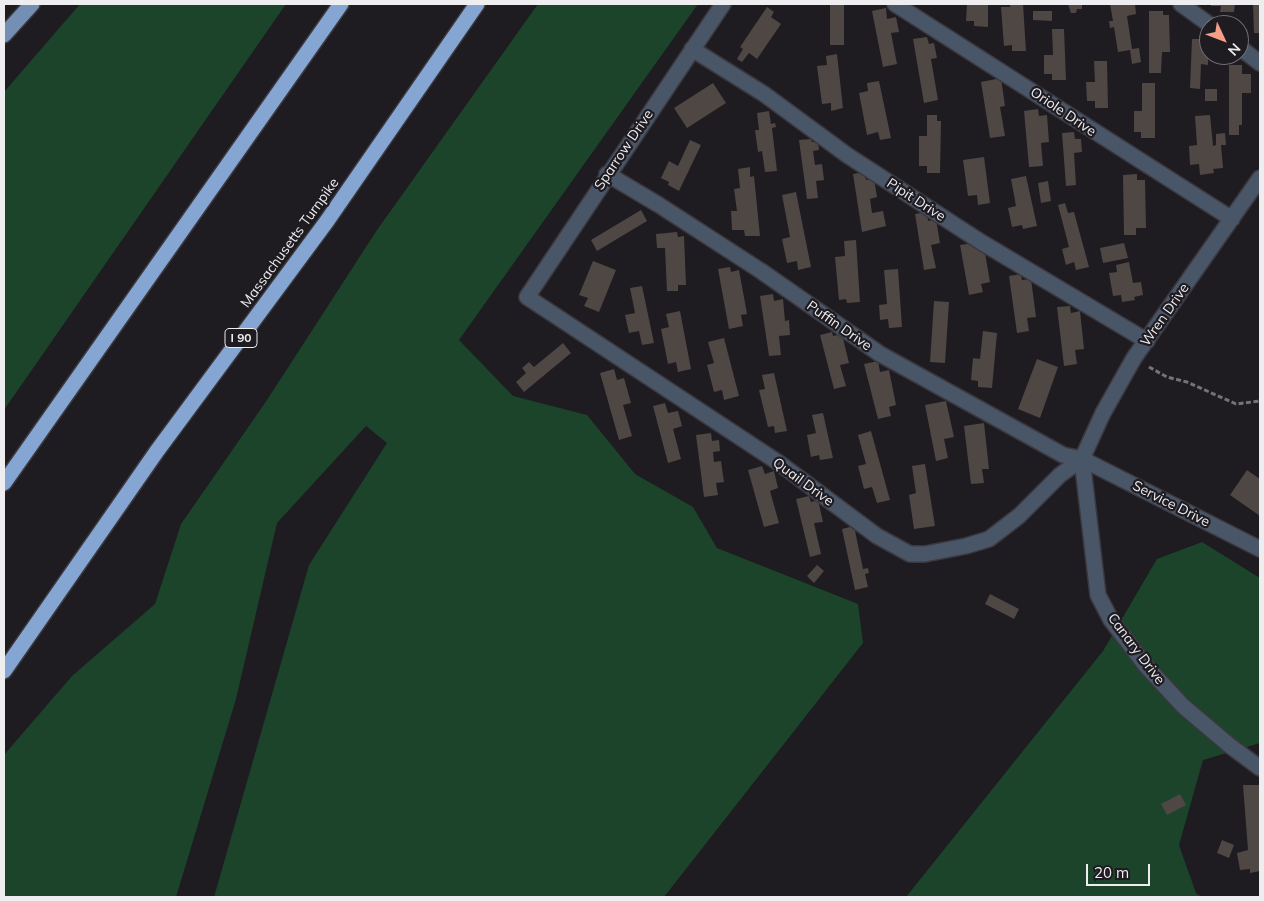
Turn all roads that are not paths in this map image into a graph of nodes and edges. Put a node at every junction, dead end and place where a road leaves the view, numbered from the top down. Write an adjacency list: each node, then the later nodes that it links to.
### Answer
1 (32, 4): 8 (main road)
2 (341, 4): 18 (highway)
3 (478, 4): 20 (highway, Massachusetts Turnpike / I 90)
4 (723, 4): 9 (street, Sparrow Drive)
5 (895, 4): 14 (street, Oriole Drive)
6 (1181, 4): 7 (street)
7 (1199, 17)
8 (4, 35)
9 (692, 49): 12 (street, Sparrow Drive); 16 (street, Pipit Drive)
10 (1249, 55): 11 (street)
11 (1260, 63)
12 (607, 174): 15 (street, Sparrow Drive); 17 (street, Puffin Drive)
13 (1260, 178): 14 (street, Wren Drive)
14 (1232, 219): 16 (street, Wren Drive)
15 (526, 298): 17 (street, Quail Drive)
16 (1147, 341): 17 (street, Wren Drive)
17 (1082, 460): 19 (street, Service Drive); 21 (street, Canary Drive)
18 (4, 483)
19 (1260, 550)
20 (4, 671)
21 (1260, 768)

